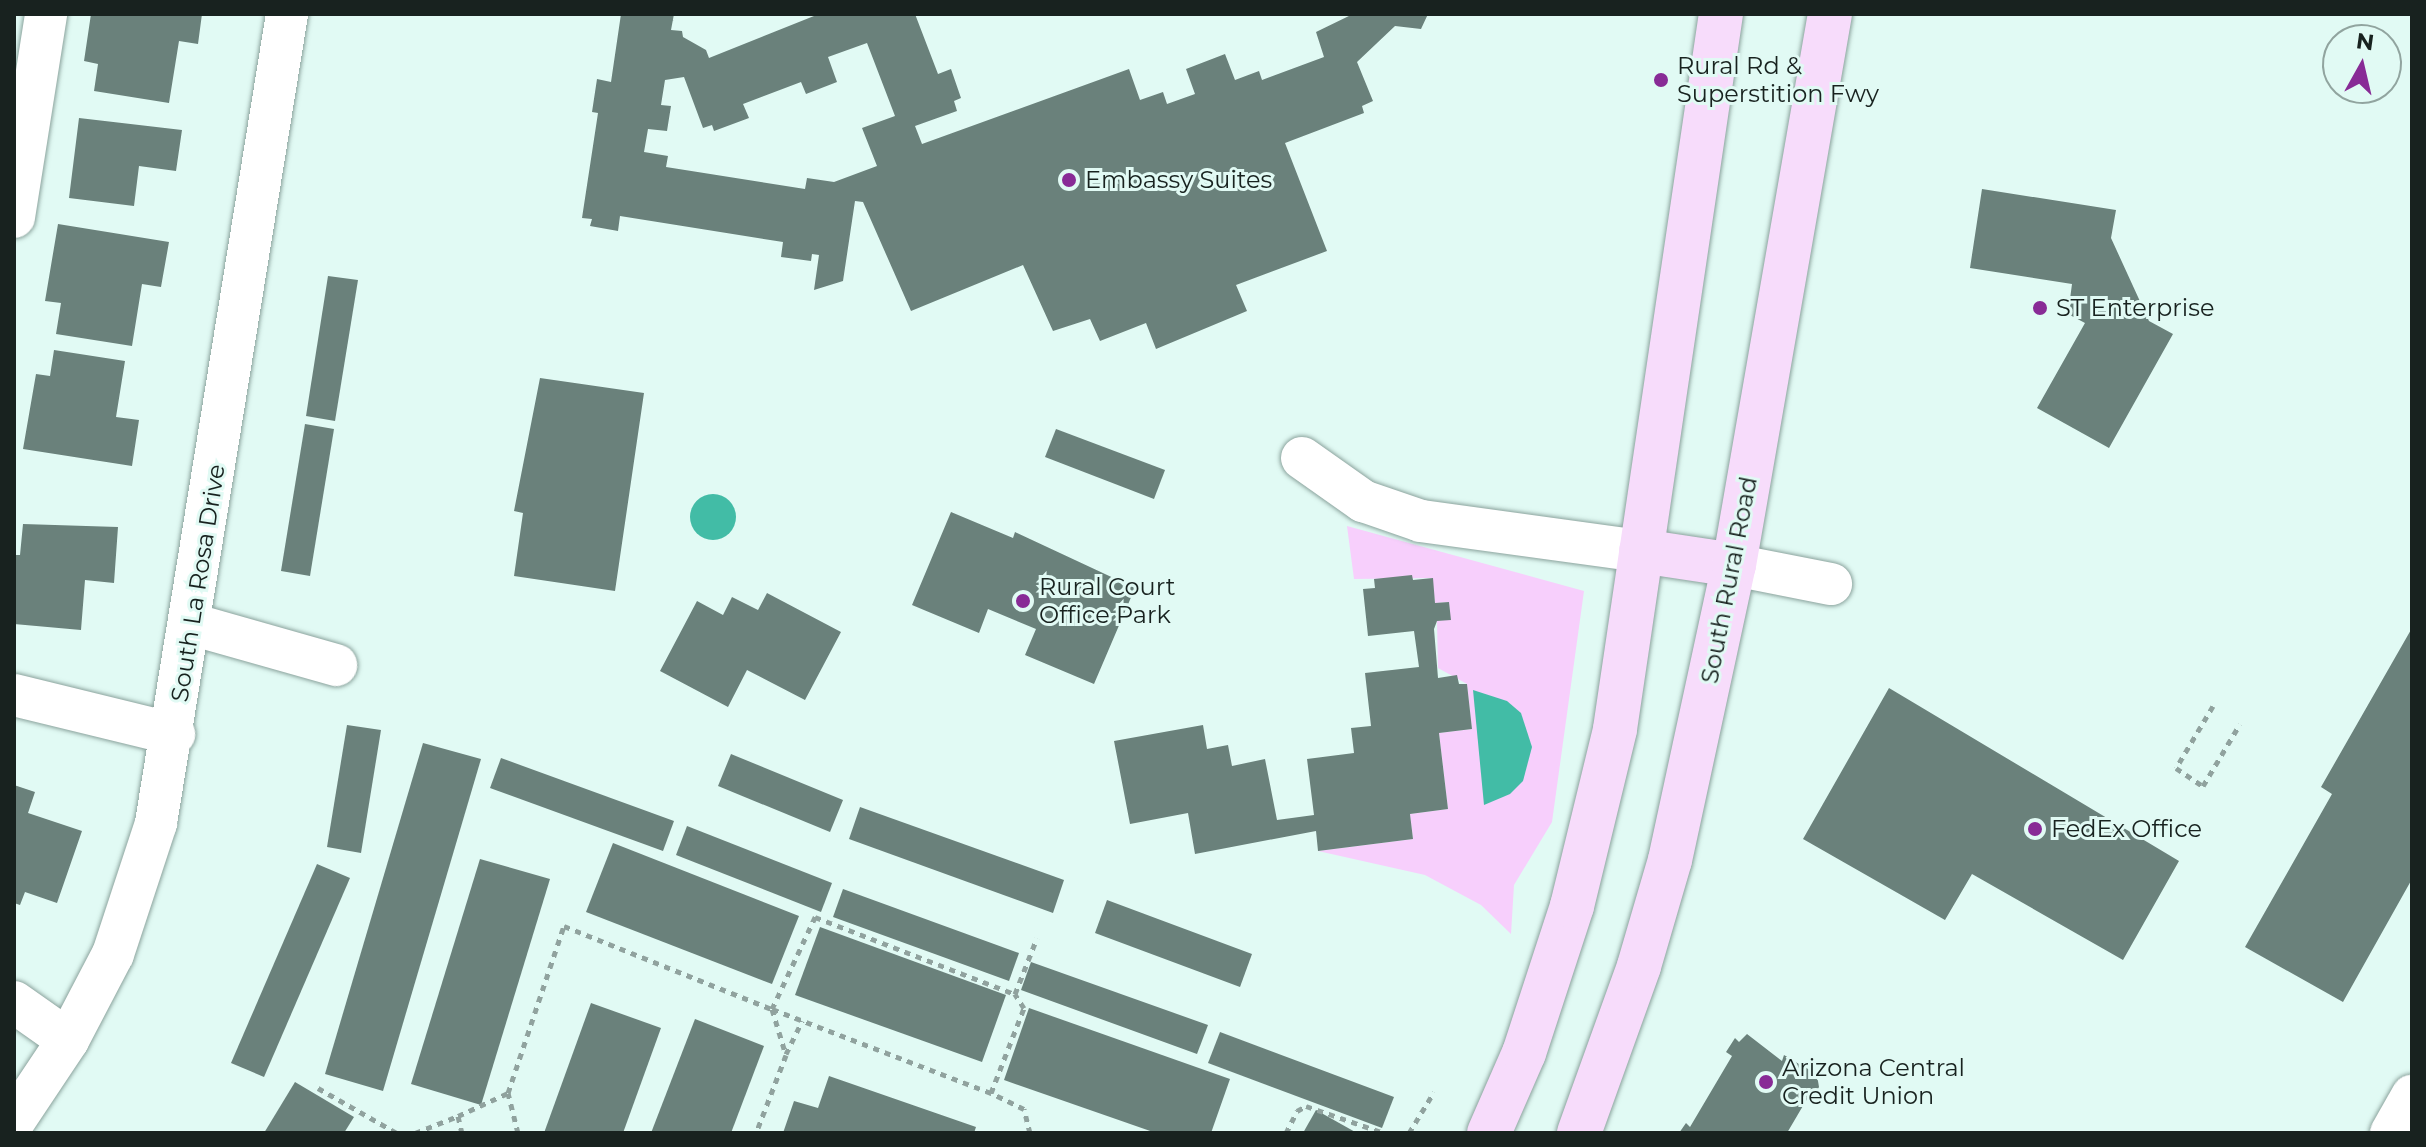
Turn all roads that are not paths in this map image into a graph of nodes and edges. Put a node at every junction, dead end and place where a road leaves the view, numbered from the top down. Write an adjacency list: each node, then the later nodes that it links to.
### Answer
1 (46, 14): 5 (street)
2 (287, 14): 10 (street, South La Rosa Drive)
3 (1721, 14): 7 (main road)
4 (1830, 14): 8 (main road, South Rural Road)
5 (14, 217)
6 (1302, 458): 7 (street)
7 (1641, 551): 8 (main road); 18 (main road)
8 (1734, 565): 9 (street); 19 (main road, South Rural Road)
9 (1831, 584)
10 (191, 624): 11 (street); 13 (street, South La Rosa Drive)
11 (336, 665)
12 (14, 695): 13 (street)
13 (174, 734): 15 (street, South La Rosa Drive)
14 (14, 1002): 15 (street)
15 (68, 1040): 17 (street, South La Rosa Drive)
16 (2412, 1096): 20 (street)
17 (14, 1121)
18 (1489, 1133)
19 (1579, 1133)
20 (2391, 1133)

